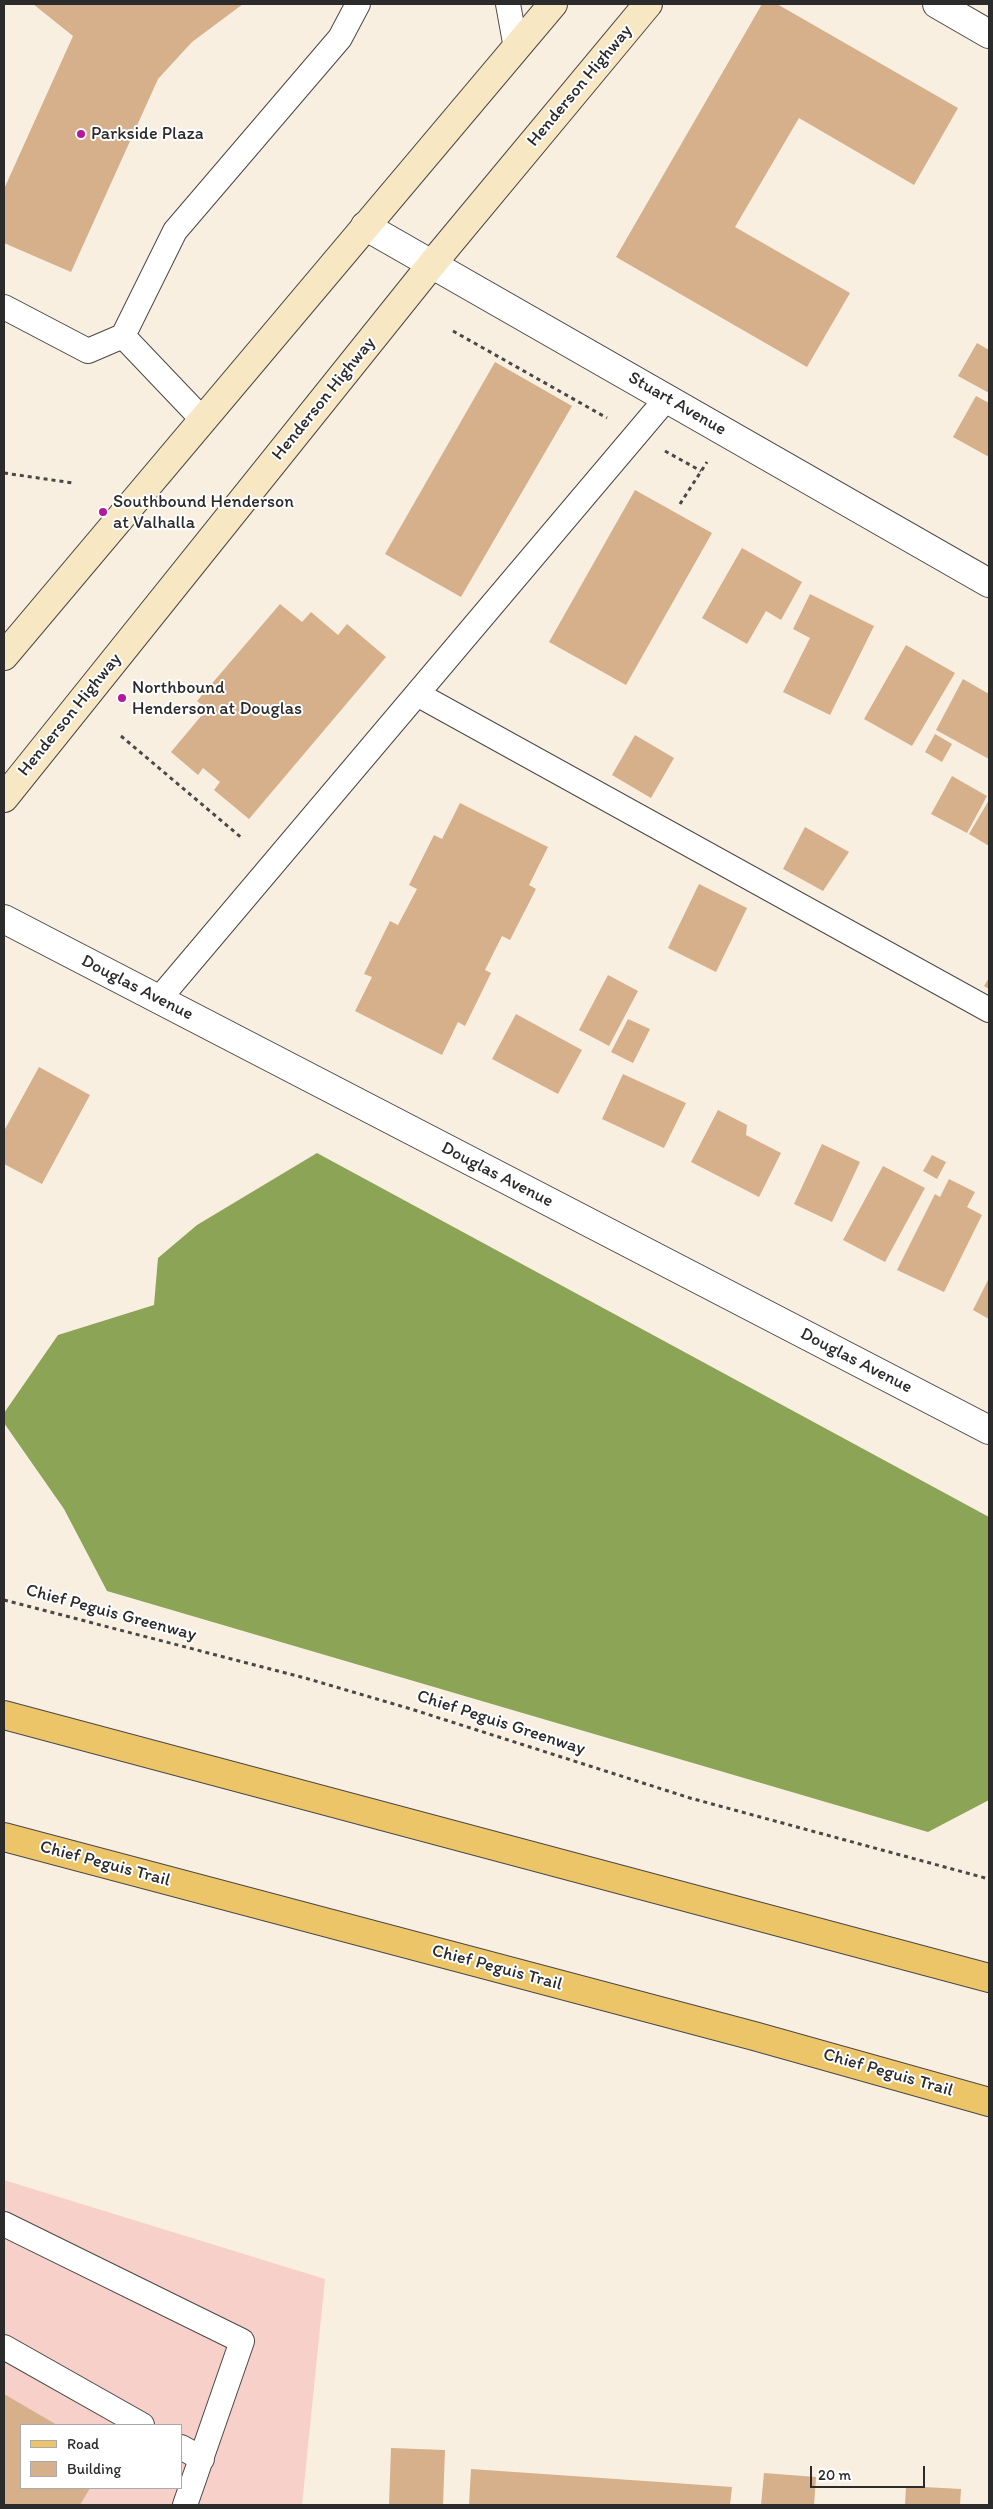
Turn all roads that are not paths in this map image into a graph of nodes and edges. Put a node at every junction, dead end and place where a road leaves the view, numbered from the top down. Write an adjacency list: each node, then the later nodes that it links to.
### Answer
1 (358, 4): 11 (lane)
2 (508, 4): 7 (lane)
3 (553, 4): 7 (main road)
4 (648, 4): 9 (main road, Henderson Highway)
5 (937, 4): 6 (street)
6 (989, 34)
7 (516, 48): 8 (main road)
8 (365, 226): 9 (street, Stuart Avenue); 13 (main road)
9 (432, 264): 12 (street, Stuart Avenue); 17 (main road, Henderson Highway)
10 (4, 307): 11 (lane)
11 (123, 336): 13 (lane)
12 (667, 398): 14 (street, Stuart Avenue); 16 (lane)
13 (202, 419): 15 (main road)
14 (989, 583)
15 (4, 656)
16 (417, 694): 19 (lane); 20 (lane)
17 (4, 798)
18 (4, 919): 19 (street, Douglas Avenue)
19 (159, 999): 21 (street, Douglas Avenue)
20 (989, 1010)
21 (989, 1430)
22 (4, 1715): 24 (main road)
23 (4, 1837): 25 (main road, Chief Peguis Trail)
24 (989, 1978)
25 (989, 2102)
26 (4, 2224): 30 (lane)
27 (4, 2347): 28 (lane)
28 (140, 2424)
29 (182, 2448): 30 (lane)
30 (202, 2459): 31 (lane)
31 (186, 2505)

